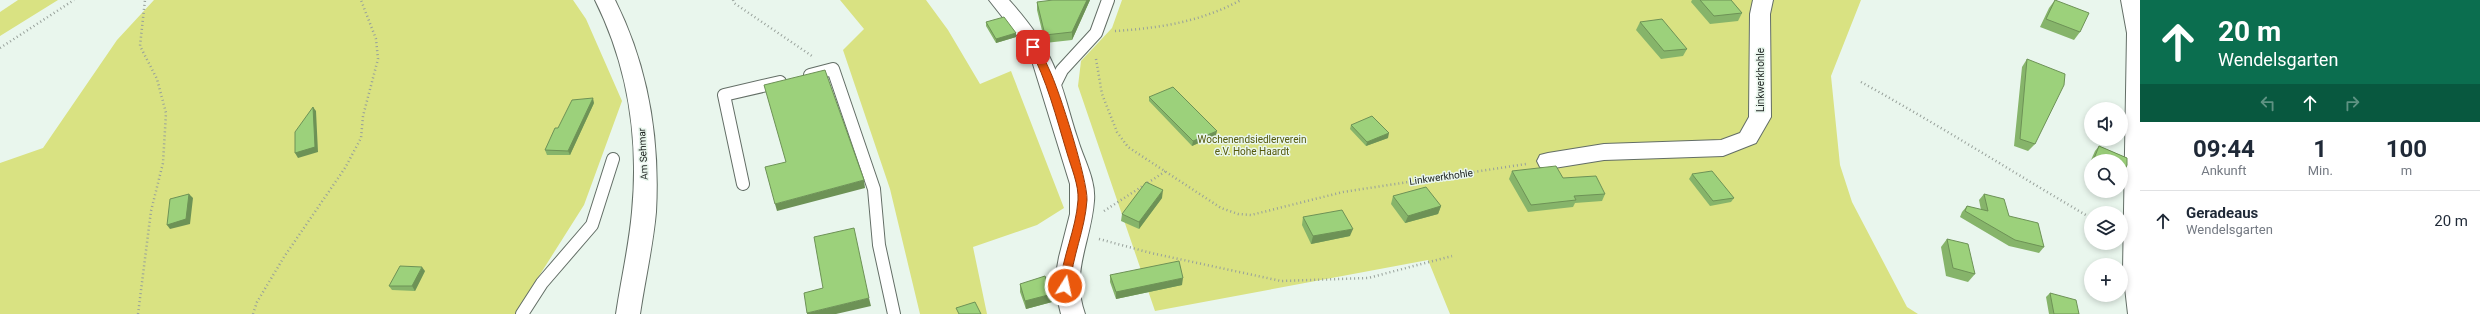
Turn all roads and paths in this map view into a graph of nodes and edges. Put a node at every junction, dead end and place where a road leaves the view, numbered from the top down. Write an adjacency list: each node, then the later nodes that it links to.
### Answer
1 (74, 0): 12 (path)
2 (145, 0): 23 (path)
3 (360, 0): 24 (path)
4 (605, 0): 26 (street, Am Sehmar)
5 (732, 0): 13 (path)
6 (999, 0): 15 (street)
7 (1108, 0): 11 (lane)
8 (1241, 0): 11 (path)
9 (1763, 0): 17 (street, Linkwerkhohle)
10 (2132, 0): 29 (street)
11 (1094, 35): 15 (lane); 18 (path, Linkwerkhohle)
12 (0, 48)
13 (833, 70): 19 (lane); 27 (lane)
14 (1861, 82): 20 (path)
15 (1052, 90): 21 (street)
16 (613, 159): 25 (lane)
17 (1548, 161): 18 (path, Linkwerkhohle)
18 (1166, 171): 21 (path)
19 (742, 184)
20 (2084, 214)
21 (1078, 231): 22 (path); 28 (street)
22 (1452, 256)
23 (138, 314)
24 (253, 314)
25 (522, 314)
26 (628, 314)
27 (894, 314)
28 (1073, 314)
29 (2140, 314)

